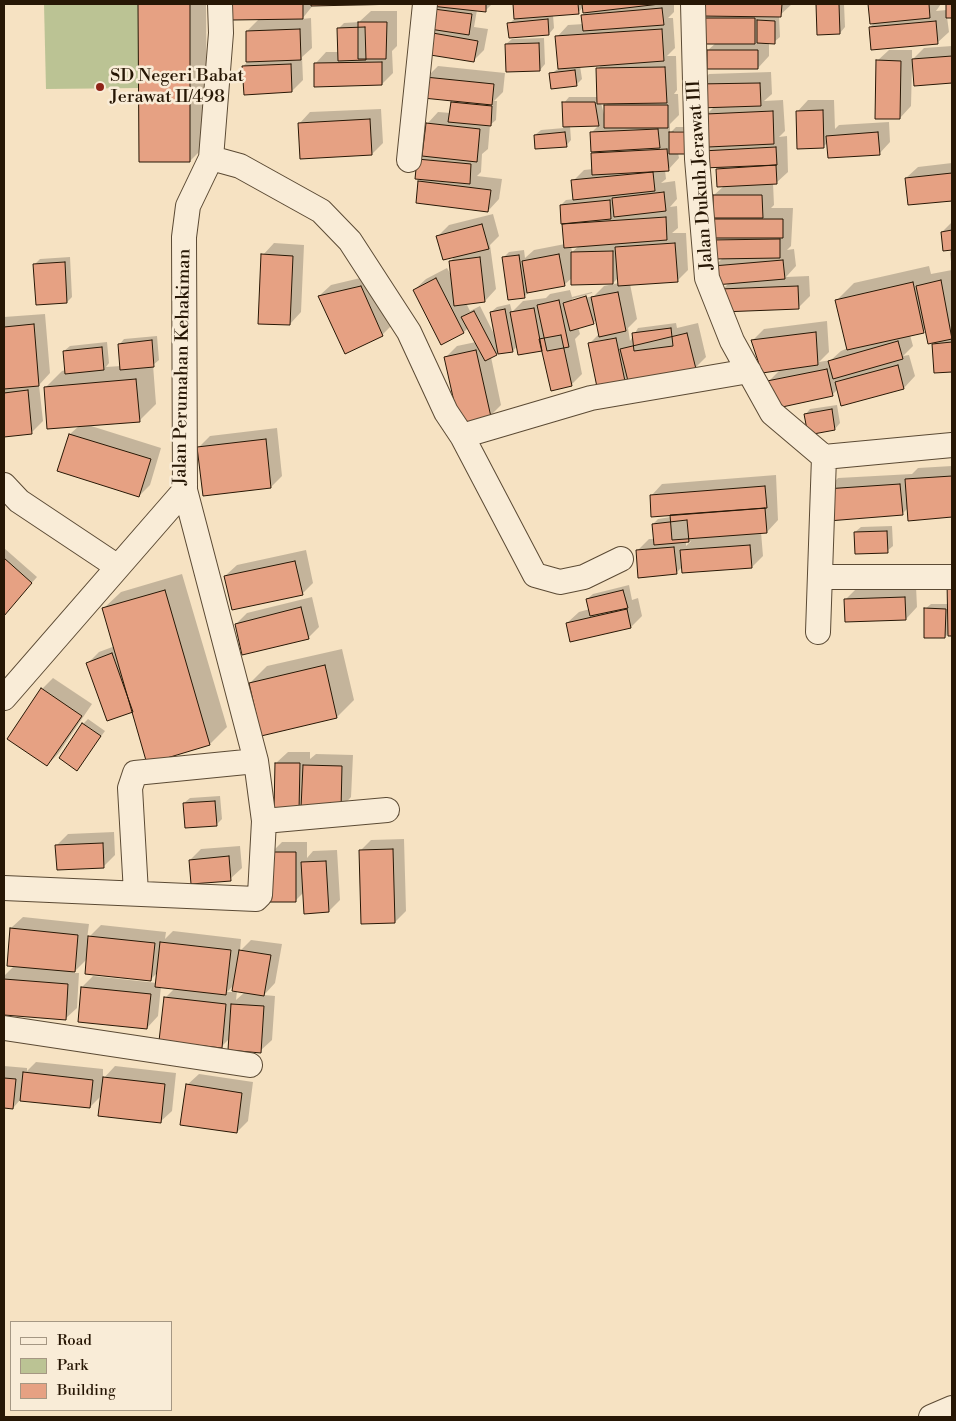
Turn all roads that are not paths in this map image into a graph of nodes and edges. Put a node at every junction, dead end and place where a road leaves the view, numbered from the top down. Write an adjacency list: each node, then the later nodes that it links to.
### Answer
1 (220, 4): 4 (street, Jalan Perumahan Kehakiman)
2 (425, 4): 5 (street)
3 (693, 4): 6 (street, Jalan Dukuh Jerawat III)
4 (211, 158): 7 (street); 11 (street, Jalan Perumahan Kehakiman)
5 (409, 160)
6 (749, 371): 7 (street); 9 (street, Jalan Dukuh Jerawat III)
7 (462, 436): 12 (street)
8 (952, 445): 9 (street)
9 (824, 457): 14 (street)
10 (4, 485): 13 (street)
11 (185, 490): 13 (street, Jalan Perumahan Kehakiman); 18 (street)
12 (621, 559)
13 (118, 568): 17 (street, Jalan Perumahan Kehakiman)
14 (820, 577): 15 (street); 16 (street)
15 (952, 577)
16 (818, 632)
17 (4, 698)
18 (256, 761): 20 (street); 22 (street)
19 (387, 810): 20 (street)
20 (264, 821): 22 (street)
21 (4, 888): 22 (street)
22 (136, 893)
23 (4, 1028): 24 (street)
24 (250, 1065)
25 (952, 1408): 26 (street)
26 (931, 1417)

